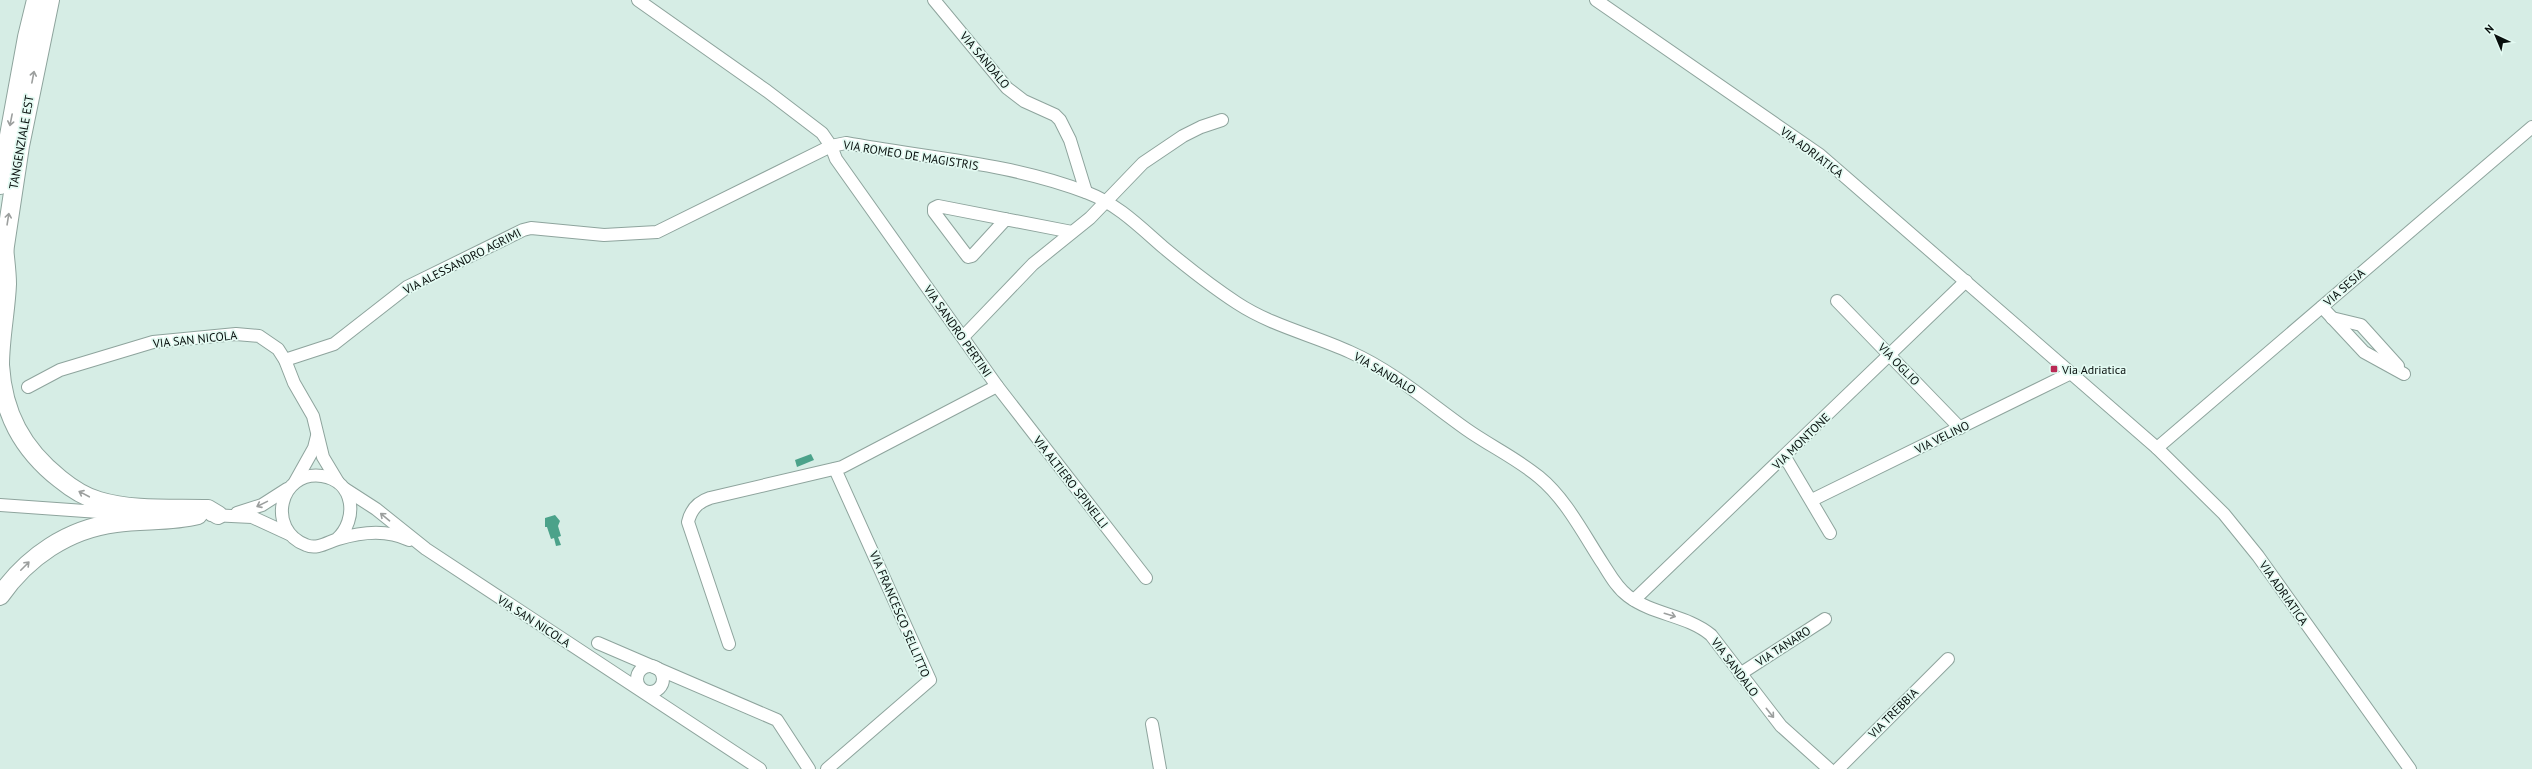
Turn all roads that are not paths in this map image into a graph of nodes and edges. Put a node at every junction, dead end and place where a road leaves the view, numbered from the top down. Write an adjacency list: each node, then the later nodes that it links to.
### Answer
1 (36, 0): 9 (highway, TANGENZIALE EST, one-way to 9)
2 (50, 0): 15 (highway, TANGENZIALE EST, one-way to 2)
3 (638, 0): 8 (street, VIA ROMEO DE MAGISTRIS)
4 (934, 0): 11 (street, VIA SANDALO)
5 (1596, 0): 16 (street, VIA ADRIATICA)
6 (1222, 120): 12 (street)
7 (2532, 127): 19 (street, VIA SESIA)
8 (831, 146): 11 (street, VIA ROMEO DE MAGISTRIS); 21 (street, VIA SANDRO PERTINI); 23 (street, VIA ALESSANDRO AGRIMI)
9 (2, 169): 10 (highway, TANGENZIALE EST)
10 (0, 185)
11 (1086, 192): 12 (street, VIA SANDALO)
12 (1106, 202): 14 (street); 44 (street, VIA SANDALO)
13 (1006, 219): 13 (street); 14 (street)
14 (1072, 232): 21 (street)
15 (4, 248): 17 (highway, TANGENZIALE EST); 37 (highway, one-way to 15)
16 (1966, 281): 22 (street, VIA MONTONE); 24 (street, VIA ADRIATICA)
17 (0, 285)
18 (1837, 301): 22 (street, VIA OGLIO)
19 (2322, 307): 20 (street); 29 (street, VIA SESIA)
20 (2332, 318): 20 (street)
21 (963, 337): 25 (street, VIA SANDRO PERTINI)
22 (1890, 355): 28 (street, VIA OGLIO); 30 (street, VIA MONTONE)
23 (285, 360): 26 (street, VIA SAN NICOLA); 27 (street, VIA SAN NICOLA)
24 (2071, 373): 28 (street, VIA VELINO); 29 (street, VIA ADRIATICA)
25 (997, 386): 31 (street, VIA SANDRO PERTINI); 42 (street, VIA ALTIERO SPINELLI)
26 (28, 387)
27 (318, 426): 32 (street); 33 (street, VIA SAN NICOLA)
28 (1960, 428): 34 (street, VIA VELINO)
29 (2157, 448): 59 (street, VIA ADRIATICA)
30 (1785, 457): 34 (street); 44 (street, VIA MONTONE)
31 (835, 469): 47 (street, VIA SANDRO PERTINI); 55 (street, VIA FRANCESCO SELLITTO)
32 (292, 485): 33 (street, VIA SAN NICOLA); 37 (street, one-way to 37); 39 (street)
33 (342, 486): 40 (street, VIA SAN NICOLA); 41 (street, VIA SAN NICOLA, one-way to 33)
34 (1812, 500): 38 (street)
35 (0, 505): 36 (street)
36 (198, 515): 37 (street); 43 (highway, one-way to 36)
37 (225, 515): 39 (street, VIA SAN NICOLA)
38 (1830, 533)
39 (290, 535): 40 (street, VIA SAN NICOLA)
40 (337, 539): 41 (street, VIA SAN NICOLA)
41 (426, 549): 51 (street, VIA SAN NICOLA)
42 (1146, 578)
43 (0, 596)
44 (1634, 600): 50 (street, VIA SANDALO, one-way to 50)
45 (1825, 619): 50 (street, VIA TANARO)
46 (598, 643): 49 (street)
47 (729, 644)
48 (1948, 659): 58 (street, VIA TREBBIA)
49 (655, 667): 51 (street); 51 (street); 54 (street)
50 (1740, 674): 57 (street, VIA SANDALO, one-way to 57)
51 (644, 691): 53 (street, VIA SAN NICOLA)
52 (1152, 724): 56 (street)
53 (760, 769)
54 (809, 769)
55 (827, 769)
56 (1160, 769)
57 (1829, 769)
58 (1838, 769)
59 (2410, 769)

